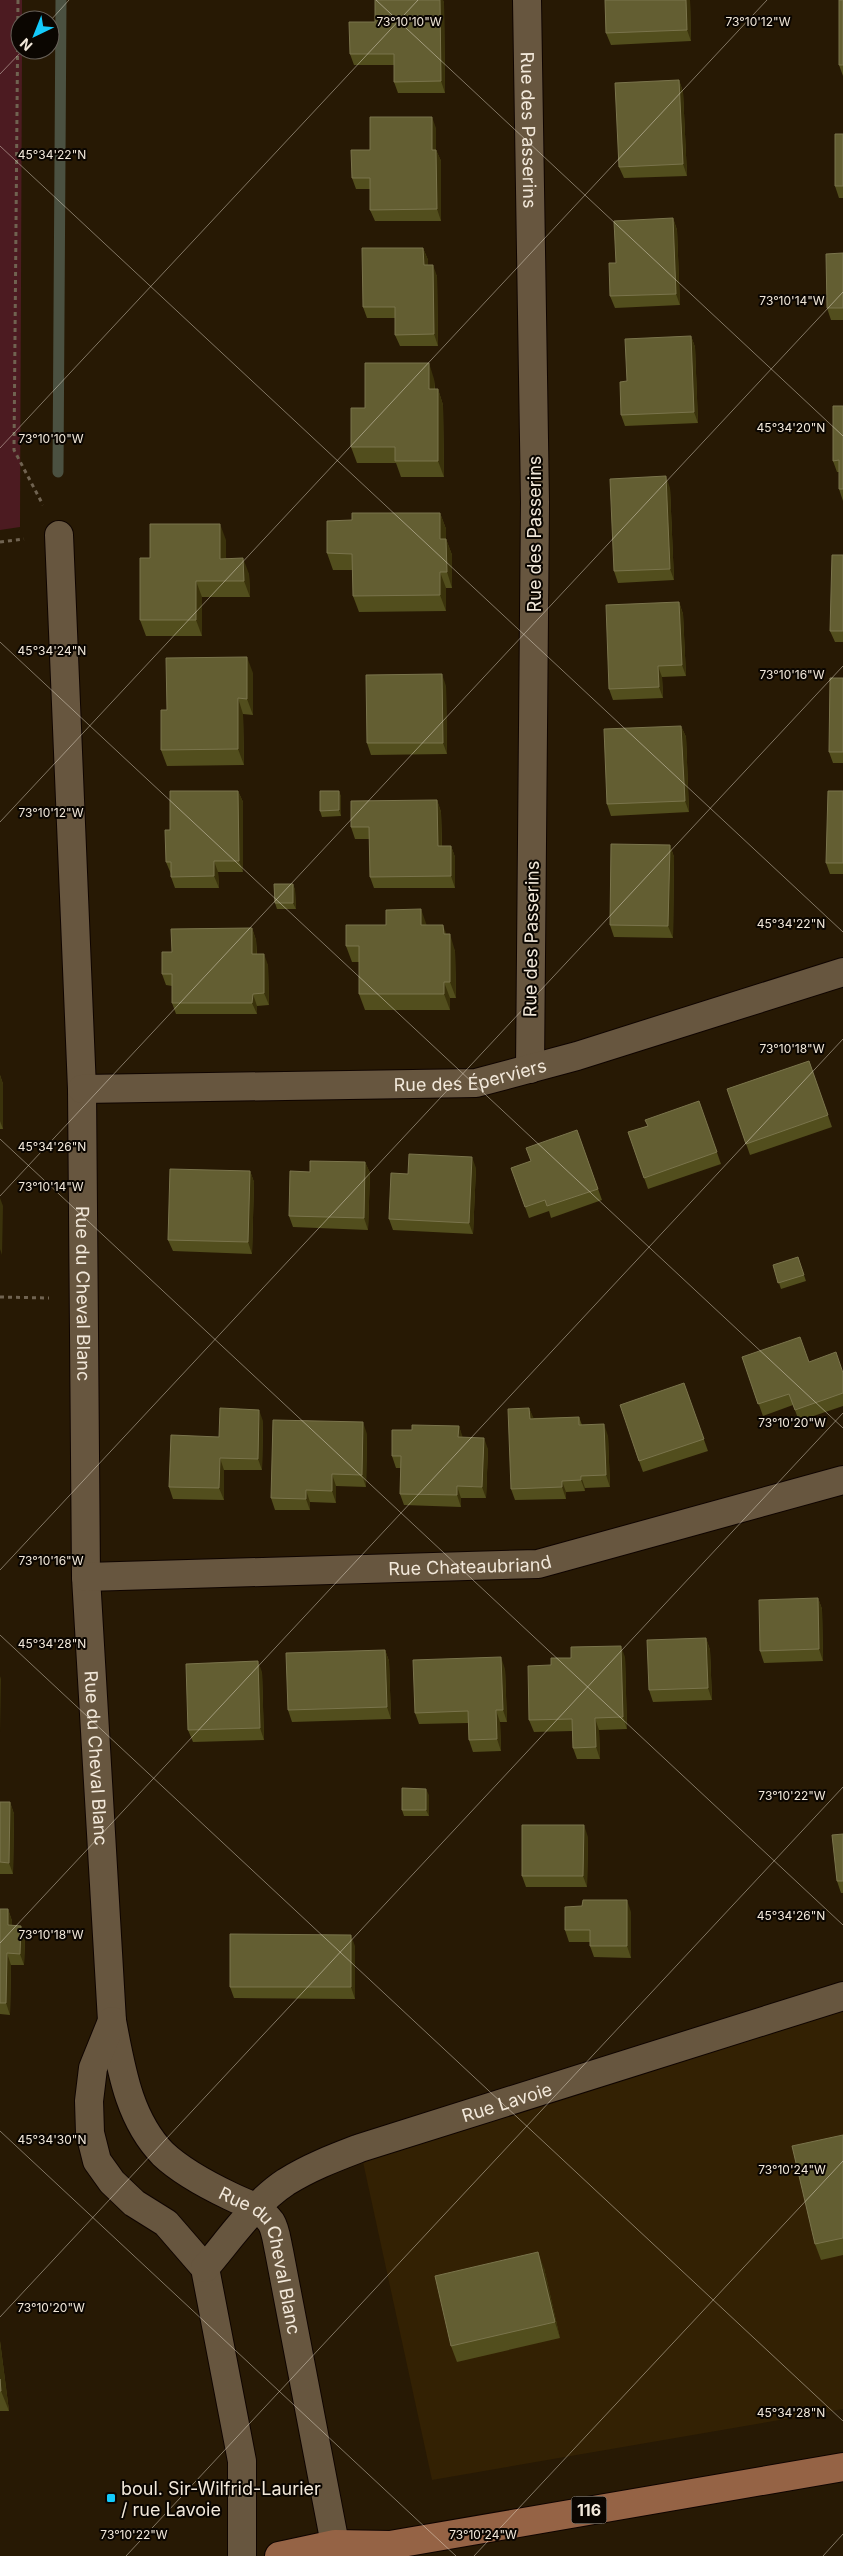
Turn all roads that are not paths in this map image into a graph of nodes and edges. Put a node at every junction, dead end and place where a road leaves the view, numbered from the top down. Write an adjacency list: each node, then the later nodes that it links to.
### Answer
1 (527, 0): 4 (street, Rue des Passerins)
2 (59, 535): 5 (street, Rue du Cheval Blanc)
3 (843, 972): 4 (street, Rue des Éperviers)
4 (530, 1069): 5 (street, Rue des Éperviers)
5 (82, 1089): 7 (street, Rue du Cheval Blanc)
6 (843, 1480): 7 (street, Rue Chateaubriand)
7 (86, 1577): 9 (street, Rue du Cheval Blanc)
8 (843, 1996): 10 (street, Rue Lavoie)
9 (112, 2021): 10 (street, Rue du Cheval Blanc); 11 (street, Rue du Cheval Blanc)
10 (257, 2207): 11 (street, Rue Lavoie); 13 (street, Rue du Cheval Blanc)
11 (205, 2268): 14 (street)
12 (843, 2467): 13 (main road, 116)
13 (335, 2544): 15 (main road, 116)
14 (242, 2556)
15 (279, 2556)

